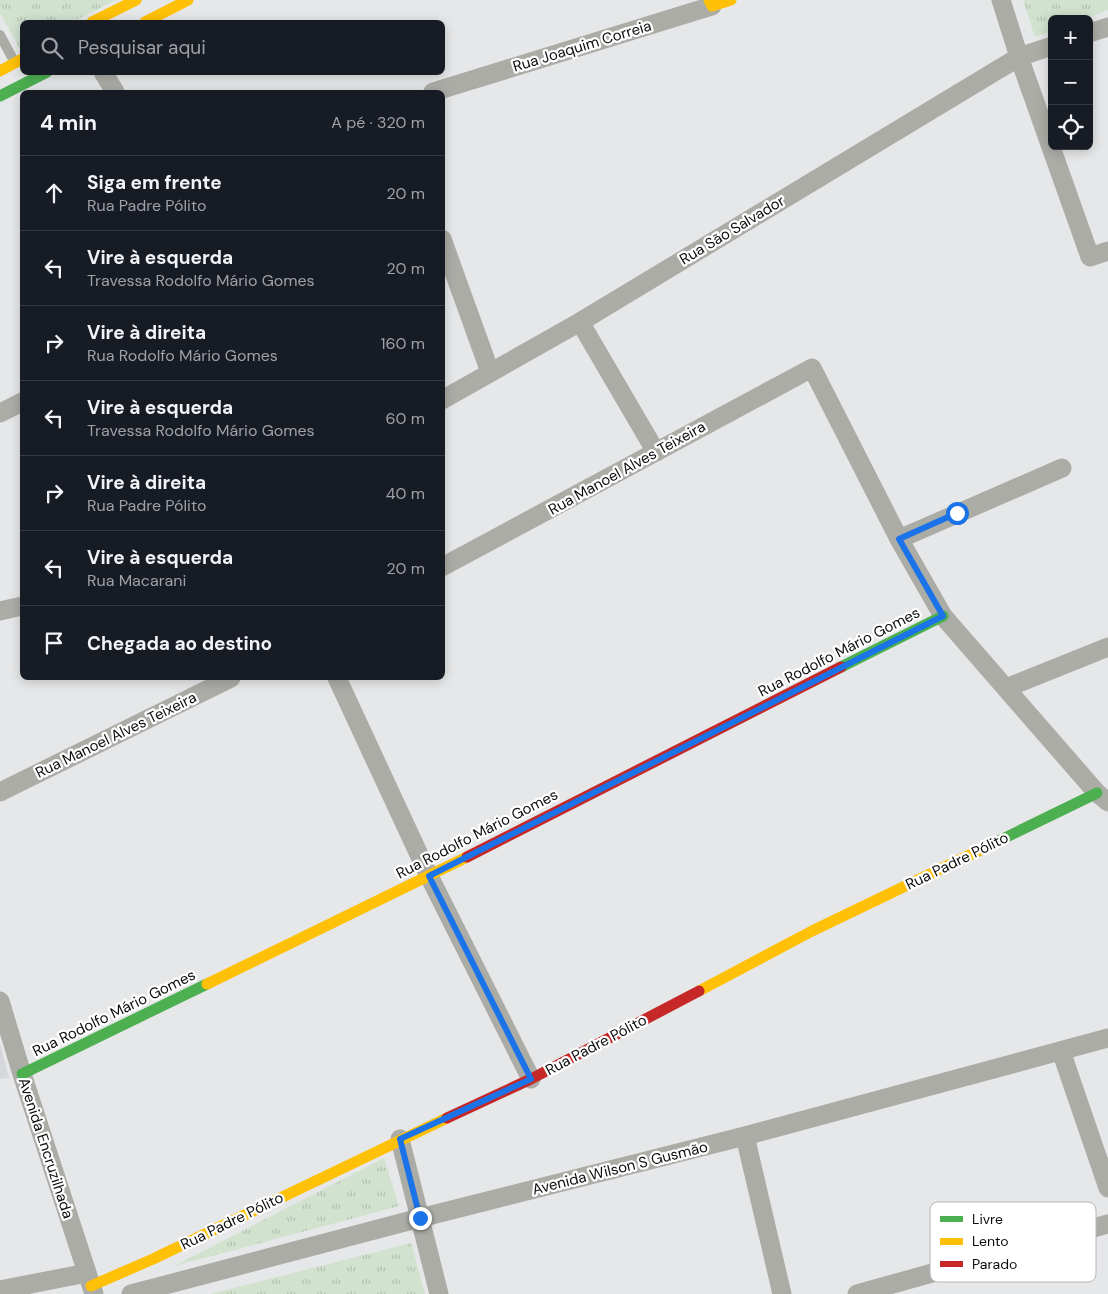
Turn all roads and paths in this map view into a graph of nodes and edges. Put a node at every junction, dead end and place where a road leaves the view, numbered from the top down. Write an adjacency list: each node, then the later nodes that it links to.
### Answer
1 (136, 0): 6 (street)
2 (188, 0): 7 (street)
3 (731, 0): 5 (street, Rua Joaquim Correia)
4 (1002, 0): 12 (street)
5 (710, 3): 19 (street, Rua Joaquim Correia)
6 (96, 20)
7 (148, 20)
8 (1108, 26): 9 (street)
9 (1093, 32)
10 (0, 35): 13 (lane)
11 (1048, 47): 12 (street, Rua São Salvador)
12 (1019, 57): 22 (street); 23 (street, Rua São Salvador)
13 (20, 67)
14 (20, 70): 15 (street)
15 (0, 71)
16 (20, 72): 20 (street)
17 (105, 75): 18 (street)
18 (115, 90)
19 (439, 90)
20 (0, 96)
21 (445, 247): 24 (street)
22 (1108, 251)
23 (580, 322): 24 (street, Rua São Salvador); 28 (street)
24 (490, 372): 25 (street, Rua São Salvador)
25 (445, 398)
26 (20, 403): 27 (street)
27 (0, 413)
28 (656, 452): 30 (street, Rua Manoel Alves Teixeira); 31 (street, Rua Manoel Alves Teixeira)
29 (1062, 468): 30 (street)
30 (899, 539): 34 (street)
31 (445, 566)
32 (20, 606): 33 (street)
33 (0, 611)
34 (943, 616): 38 (street); 41 (street, Rua Rodolfo Mário Gomes)
35 (1108, 648): 38 (street)
36 (227, 680): 39 (street, Rua Manoel Alves Teixeira)
37 (337, 680): 41 (street)
38 (1006, 688): 40 (street)
39 (0, 792)
40 (1102, 798): 46 (street, Rua Padre Pólito)
41 (429, 876): 45 (street, Rua Rodolfo Mário Gomes); 46 (street)
42 (0, 1001): 45 (street, Avenida Encruzilhada)
43 (1108, 1038): 44 (street, Avenida Wilson S Gusmão)
44 (1061, 1051): 47 (street, Avenida Wilson S Gusmão); 49 (street)
45 (22, 1074): 52 (street, Avenida Encruzilhada)
46 (531, 1079): 48 (street, Rua Padre Pólito)
47 (745, 1136): 50 (street, Avenida Wilson S Gusmão); 56 (street)
48 (400, 1139): 50 (street); 52 (street, Rua Padre Pólito)
49 (1108, 1188)
50 (420, 1218): 54 (street, Avenida Wilson S Gusmão); 55 (street)
51 (930, 1274): 57 (street)
52 (90, 1284): 53 (street)
53 (0, 1290)
54 (131, 1294)
55 (439, 1294)
56 (782, 1294)
57 (857, 1294)

